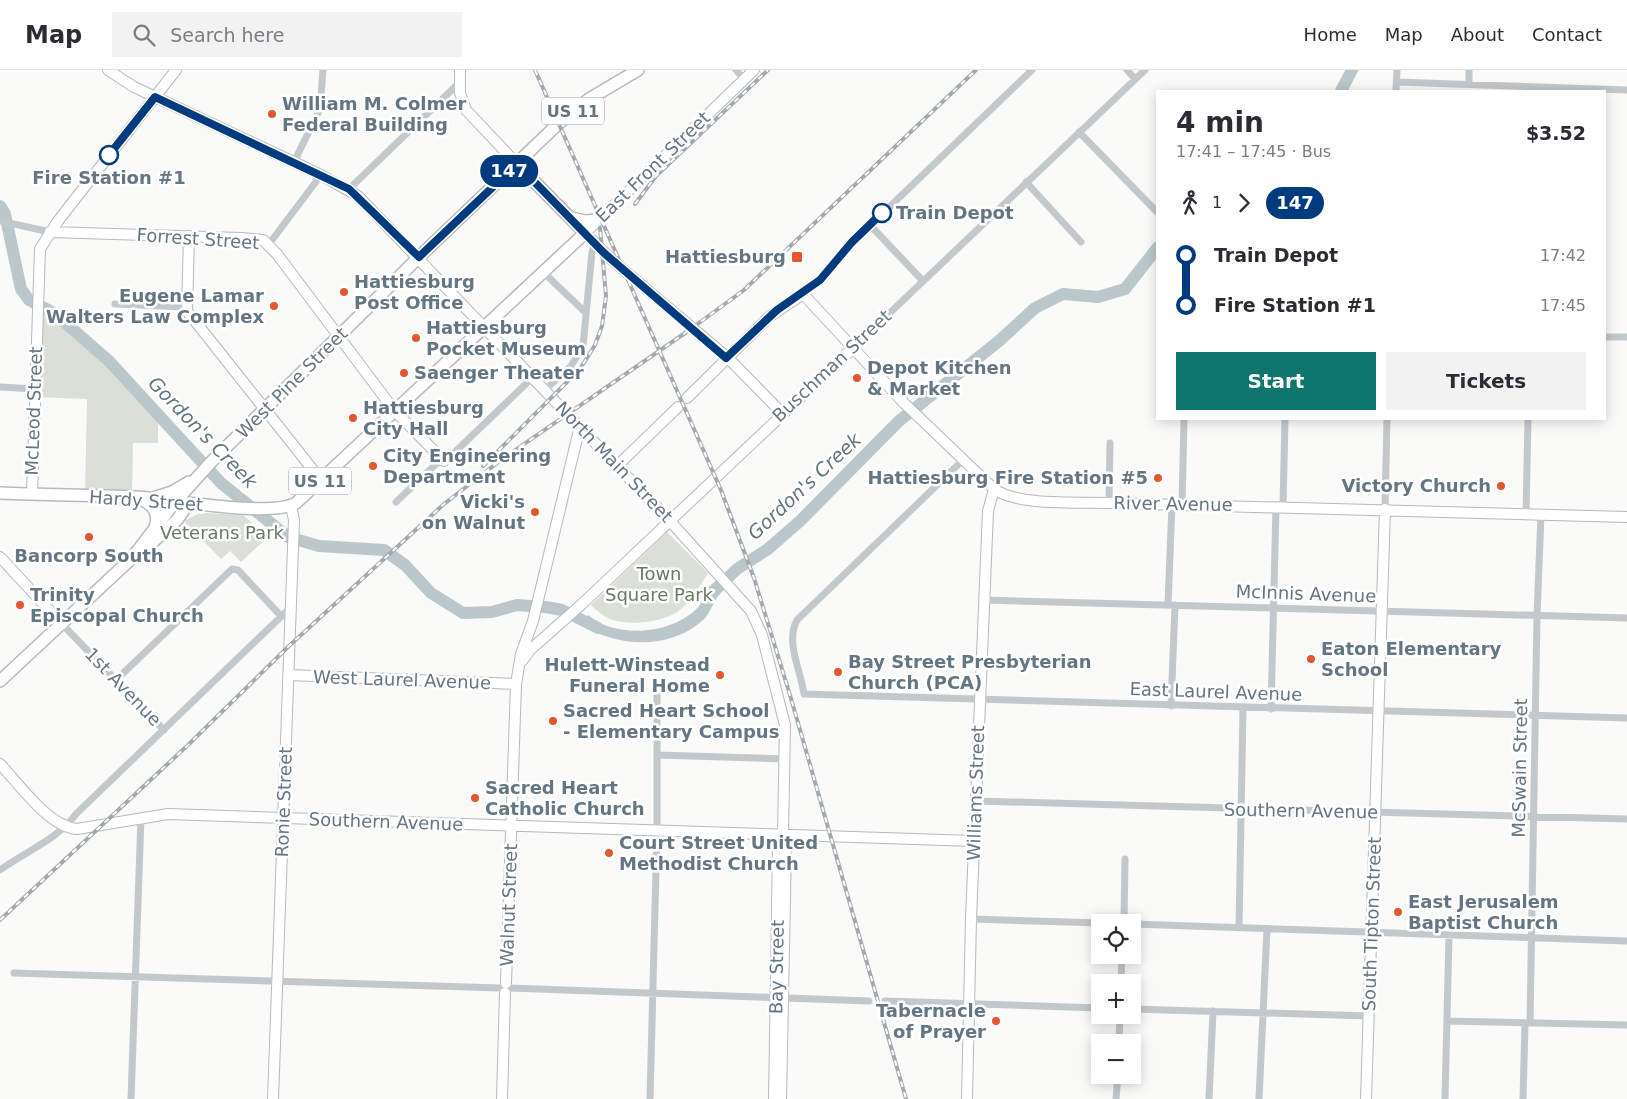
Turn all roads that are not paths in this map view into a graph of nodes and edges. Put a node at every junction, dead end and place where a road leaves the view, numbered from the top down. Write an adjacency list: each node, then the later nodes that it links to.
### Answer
1 (108, 70): 21 (street, North Main Street)
2 (176, 70): 21 (street, McLeod Street)
3 (323, 70): 23 (street)
4 (460, 70): 15 (street)
5 (638, 70): 24 (main road, US 11)
6 (736, 70): 13 (street)
7 (754, 70): 13 (street, East Front Street)
8 (1032, 70): 32 (street)
9 (1127, 70): 14 (street)
10 (1145, 70): 14 (street, Buschman Street)
11 (1397, 70): 16 (street)
12 (1469, 70): 17 (street)
13 (744, 79): 30 (street, East Front Street)
14 (1135, 79): 22 (street, Buschman Street)
15 (460, 82): 24 (street); 27 (street)
16 (1397, 82): 17 (street); 19 (street)
17 (1469, 84): 18 (street)
18 (1538, 89): 20 (street)
19 (1396, 90)
20 (1627, 90)
21 (155, 97): 23 (street, North Main Street); 33 (street, McLeod Street)
22 (1079, 132): 26 (street, Buschman Street); 28 (street)
23 (294, 162): 25 (street, North Main Street)
24 (517, 164): 29 (main road); 39 (main road, US 11)
25 (321, 175): 27 (street, North Main Street); 37 (street)
26 (1026, 182): 36 (street); 41 (street, Buschman Street)
27 (349, 189): 39 (street, North Main Street)
28 (1156, 212)
29 (570, 218): 30 (main road); 34 (main road)
30 (598, 220): 34 (street, East Front Street)
31 (0, 221): 33 (street, Forrest Street)
32 (870, 225): 41 (street); 42 (street)
33 (50, 232): 35 (street, Forrest Street); 54 (street, McLeod Street)
34 (585, 233): 38 (street); 40 (main road, East Front Street / US 11)
35 (189, 236): 37 (street, Forrest Street); 44 (street)
36 (1081, 242)
37 (269, 244): 47 (street, Forrest Street)
38 (595, 244): 45 (street); 51 (street)
39 (419, 257): 46 (street, North Main Street); 47 (main road, West Pine Street / US 11)
40 (543, 272): 45 (street); 46 (main road, East Front Street / US 11)
41 (922, 280): 50 (street, Buschman Street)
42 (803, 294): 50 (street, River Avenue); 51 (street)
43 (115, 304): 44 (street)
44 (186, 307): 58 (street)
45 (586, 313): 55 (street)
46 (485, 326): 52 (street, North Main Street); 59 (main road, US 11)
47 (339, 336): 58 (main road, West Pine Street / US 11); 59 (street, Forrest Street)
48 (1606, 337): 49 (street)
49 (1627, 337)
50 (854, 347): 60 (street, Buschman Street); 67 (street, River Avenue)
51 (726, 358): 56 (street); 60 (street)
52 (533, 377): 55 (street, North Main Street); 68 (street)
53 (0, 387): 54 (street)
54 (35, 389): 74 (street, McLeod Street)
55 (545, 390): 65 (street, North Main Street)
56 (687, 398)
57 (678, 407): 69 (street)
58 (266, 410): 70 (main road, West Pine Street / US 11); 71 (street)
59 (394, 410): 68 (street, Forrest Street); 71 (main road, US 11)
60 (782, 413): 89 (street, Buschman Street)
61 (1184, 420): 81 (street)
62 (1285, 420): 84 (street)
63 (1387, 420): 85 (street)
64 (1528, 420): 86 (street)
65 (580, 426): 69 (street, North Main Street); 101 (street, Walnut Street)
66 (1110, 443): 79 (street)
67 (963, 460): 72 (street, River Avenue); 111 (street, East Laurel Avenue)
68 (444, 461): 78 (street)
69 (617, 466): 89 (street, North Main Street)
70 (196, 479): 76 (main road); 77 (main road, West Pine Street / US 11); 82 (main road)
71 (321, 480): 83 (main road, US 11)
72 (994, 489): 79 (street, River Avenue); 94 (street, Williams Street)
73 (0, 493): 74 (main road, Hardy Street)
74 (32, 494): 75 (main road, Hardy Street)
75 (136, 497): 76 (main road, Hardy Street); 90 (main road)
76 (149, 498): 77 (main road, Hardy Street)
77 (175, 502): 80 (main road, Hardy Street); 90 (main road, West Pine Street / US 11)
78 (396, 502)
79 (1109, 503): 81 (street, River Avenue)
80 (188, 504): 82 (main road, Hardy Street / US 11); 92 (main road, West Pine Street / US 11)
81 (1177, 504): 84 (street, River Avenue); 95 (street)
82 (203, 505): 83 (main road, Hardy Street / US 11)
83 (291, 506): 96 (street, Ronie Street)
84 (1279, 507): 85 (street, River Avenue); 97 (street)
85 (1385, 510): 86 (street, River Avenue); 98 (street, South Tipton Street)
86 (1526, 514): 87 (street, River Avenue)
87 (1541, 514): 88 (street, River Avenue); 100 (street, McSwain Street)
88 (1627, 517)
89 (670, 521): 93 (street, North Main Street); 104 (street, Buschman Street)
90 (155, 527): 92 (main road, West Pine Street / US 11)
91 (0, 557): 103 (street, 1st Avenue)
92 (132, 558): 103 (main road, West Pine Street / US 11)
93 (730, 586): 120 (street, Bay Street)
94 (984, 600): 95 (street, McInnis Avenue); 111 (street, Williams Street)
95 (1171, 605): 97 (street, McInnis Avenue); 112 (street)
96 (290, 608): 99 (street); 106 (street, Ronie Street)
97 (1273, 608): 98 (street, McInnis Avenue); 114 (street)
98 (1381, 612): 100 (street, McInnis Avenue); 115 (street, South Tipton Street)
99 (281, 616): 107 (street); 118 (street)
100 (1537, 616): 102 (street, McInnis Avenue); 116 (street, McSwain Street)
101 (534, 618): 104 (street); 105 (street, Walnut Street)
102 (1627, 618)
103 (62, 624): 107 (street, 1st Avenue); 108 (main road, West Pine Street / US 11)
104 (542, 639): 105 (street, Buschman Street)
105 (521, 664): 109 (street, Walnut Street)
106 (289, 675): 109 (street, West Laurel Avenue); 127 (street, Ronie Street)
107 (116, 680): 118 (street, 1st Avenue)
108 (0, 681)
109 (516, 684): 129 (street, Walnut Street)
110 (657, 696): 119 (street)
111 (980, 699): 112 (street, East Laurel Avenue); 122 (street, Williams Street)
112 (1171, 706): 113 (street, East Laurel Avenue)
113 (1243, 708): 114 (street, East Laurel Avenue); 123 (street)
114 (1271, 709): 115 (street, East Laurel Avenue)
115 (1378, 712): 116 (street, East Laurel Avenue); 124 (street, South Tipton Street)
116 (1537, 716): 117 (street, East Laurel Avenue); 125 (street, McSwain Street)
117 (1627, 718)
118 (164, 730): 130 (street)
119 (658, 755): 120 (street); 131 (street)
120 (786, 759): 132 (street, Bay Street)
121 (0, 764): 130 (street)
122 (976, 801): 123 (street, Southern Avenue); 133 (street, Williams Street)
123 (1241, 810): 124 (street, Southern Avenue); 140 (street)
124 (1376, 813): 125 (street, Southern Avenue); 142 (street, South Tipton Street)
125 (1534, 817): 128 (street, Southern Avenue); 144 (street, McSwain Street)
126 (141, 818): 127 (street, Southern Avenue); 130 (street, Southern Avenue); 147 (street)
127 (284, 818): 129 (street, Southern Avenue); 148 (street, Ronie Street)
128 (1627, 819)
129 (512, 826): 131 (street, Southern Avenue); 149 (street, Walnut Street)
130 (66, 827): 135 (street)
131 (657, 831): 132 (street, Southern Avenue); 150 (street)
132 (783, 836): 133 (street, Southern Avenue); 151 (street, Bay Street)
133 (974, 841): 137 (street, Williams Street)
134 (1125, 859): 136 (street)
135 (0, 870)
136 (1124, 914)
137 (971, 919): 138 (street); 154 (street, Williams Street)
138 (1091, 923)
139 (1141, 924): 140 (street)
140 (1239, 928): 141 (street)
141 (1266, 929): 142 (street); 158 (street)
142 (1371, 932): 143 (street); 159 (street, South Tipton Street)
143 (1449, 936): 144 (street); 160 (street)
144 (1532, 939): 145 (street); 161 (street, McSwain Street)
145 (1627, 941)
146 (14, 974): 147 (street)
147 (136, 977): 148 (street); 164 (street)
148 (278, 982): 149 (street); 165 (street, Ronie Street)
149 (505, 988): 150 (street); 166 (street, Walnut Street)
150 (653, 994): 151 (street); 167 (street)
151 (780, 998): 152 (street); 168 (street, Bay Street); 169 (street, Bay Street)
152 (869, 1001)
153 (885, 1001): 154 (street)
154 (970, 1003): 155 (street); 170 (street, Williams Street)
155 (1091, 1008)
156 (1141, 1009): 157 (street)
157 (1213, 1011): 158 (street); 172 (street)
158 (1264, 1012): 159 (street); 173 (street)
159 (1369, 1016): 174 (street, South Tipton Street)
160 (1448, 1021): 161 (street); 175 (street)
161 (1527, 1023): 162 (street); 176 (street, McSwain Street)
162 (1627, 1025)
163 (1117, 1084): 171 (street)
164 (131, 1099)
165 (274, 1099)
166 (502, 1099)
167 (650, 1099)
168 (774, 1099)
169 (781, 1099)
170 (967, 1099)
171 (1116, 1099)
172 (1209, 1099)
173 (1259, 1099)
174 (1366, 1099)
175 (1445, 1099)
176 (1523, 1099)

